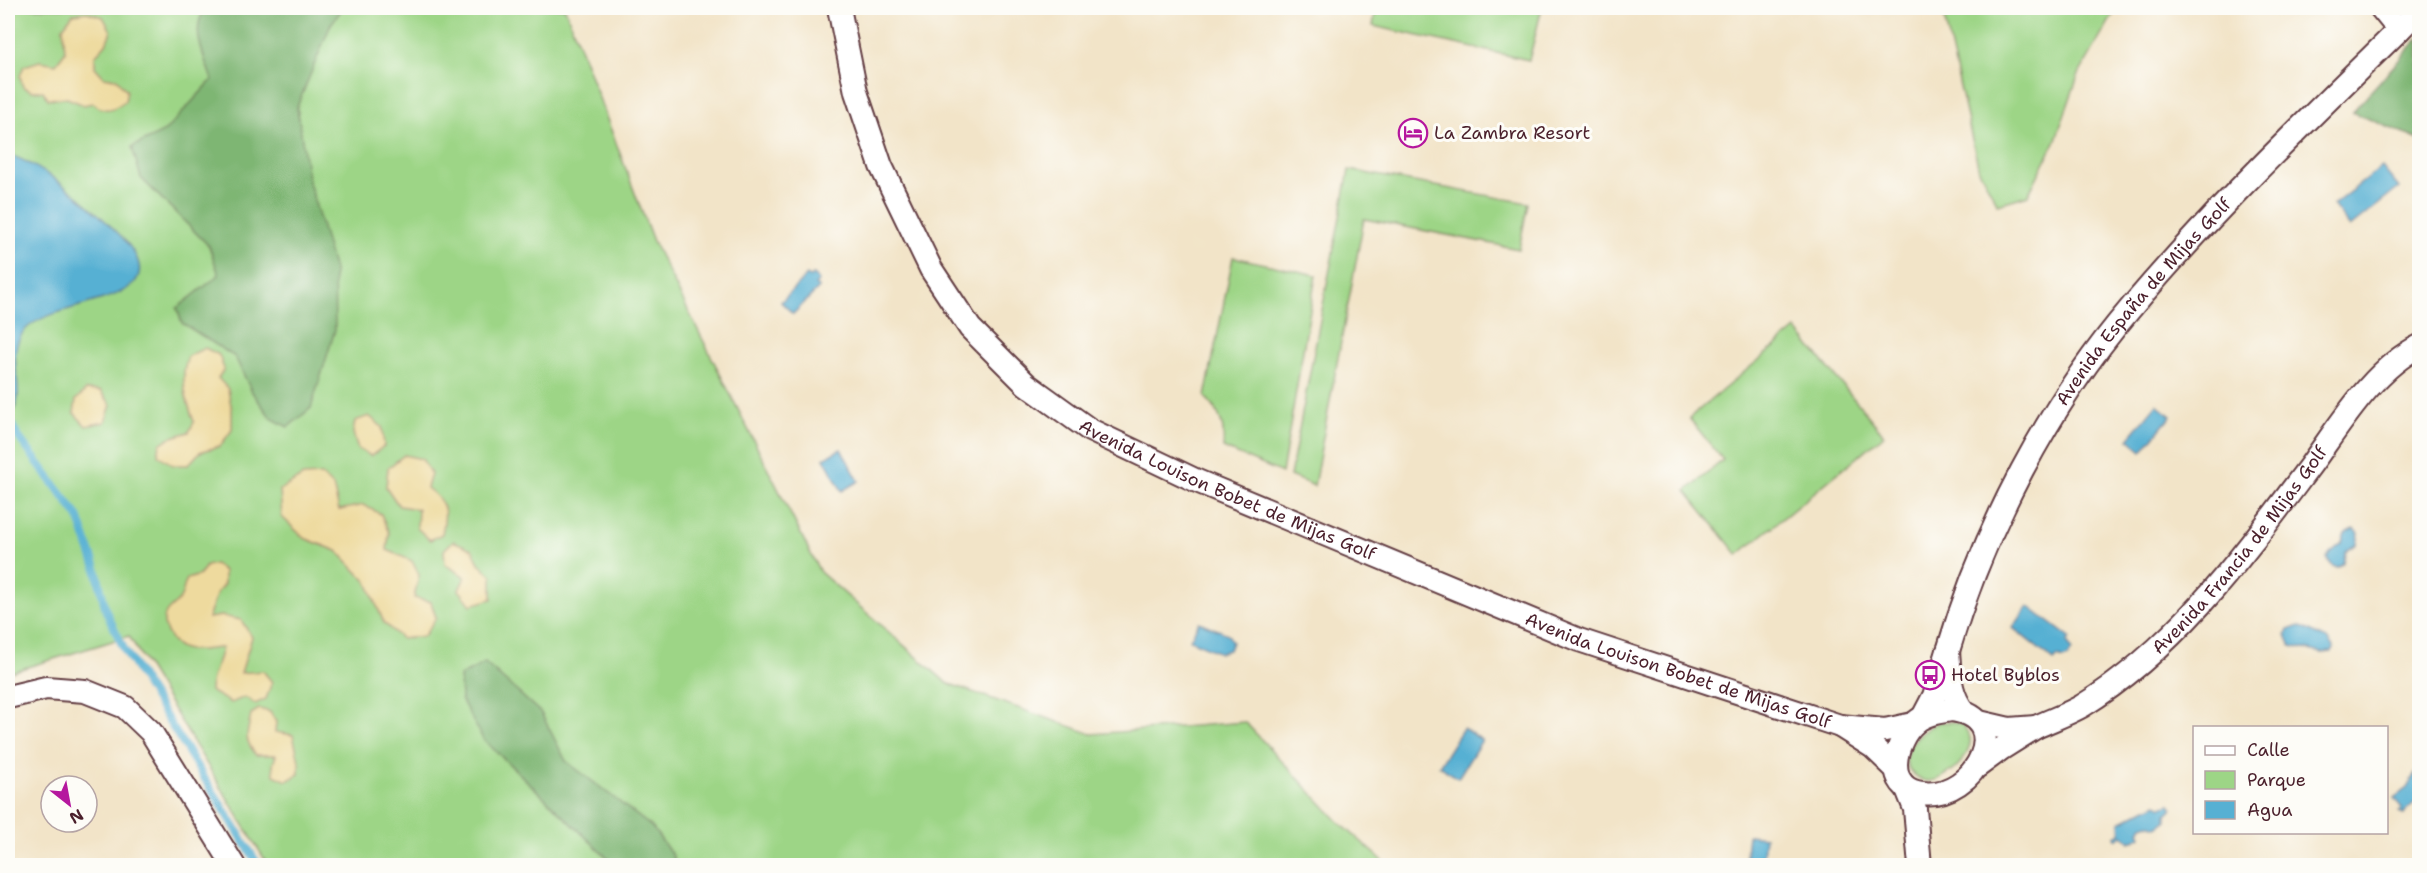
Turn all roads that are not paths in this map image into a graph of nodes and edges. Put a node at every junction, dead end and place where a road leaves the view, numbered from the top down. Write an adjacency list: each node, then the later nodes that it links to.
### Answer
1 (839, 8): 10 (street, Avenida Louison Bobet de Mijas Golf)
2 (2381, 8): 4 (street)
3 (2420, 9): 4 (street, Avenida España de Mijas Golf)
4 (2399, 30): 6 (street, Avenida España de Mijas Golf)
5 (2420, 346): 11 (street, Avenida Francia de Mijas Golf)
6 (1948, 651): 8 (street, Avenida España de Mijas Golf); 9 (street, Avenida España de Mijas Golf)
7 (8, 698): 15 (street)
8 (1971, 717): 9 (street); 11 (street, Avenida Francia de Mijas Golf); 12 (street)
9 (1918, 721): 10 (street, Avenida Louison Bobet de Mijas Golf); 13 (street)
10 (1840, 726): 13 (street, Avenida Louison Bobet de Mijas Golf)
11 (2036, 727): 12 (street, Avenida Francia de Mijas Golf)
12 (1977, 766): 14 (street)
13 (1896, 769): 14 (street)
14 (1907, 789): 16 (street)
15 (234, 866)
16 (1920, 866)

